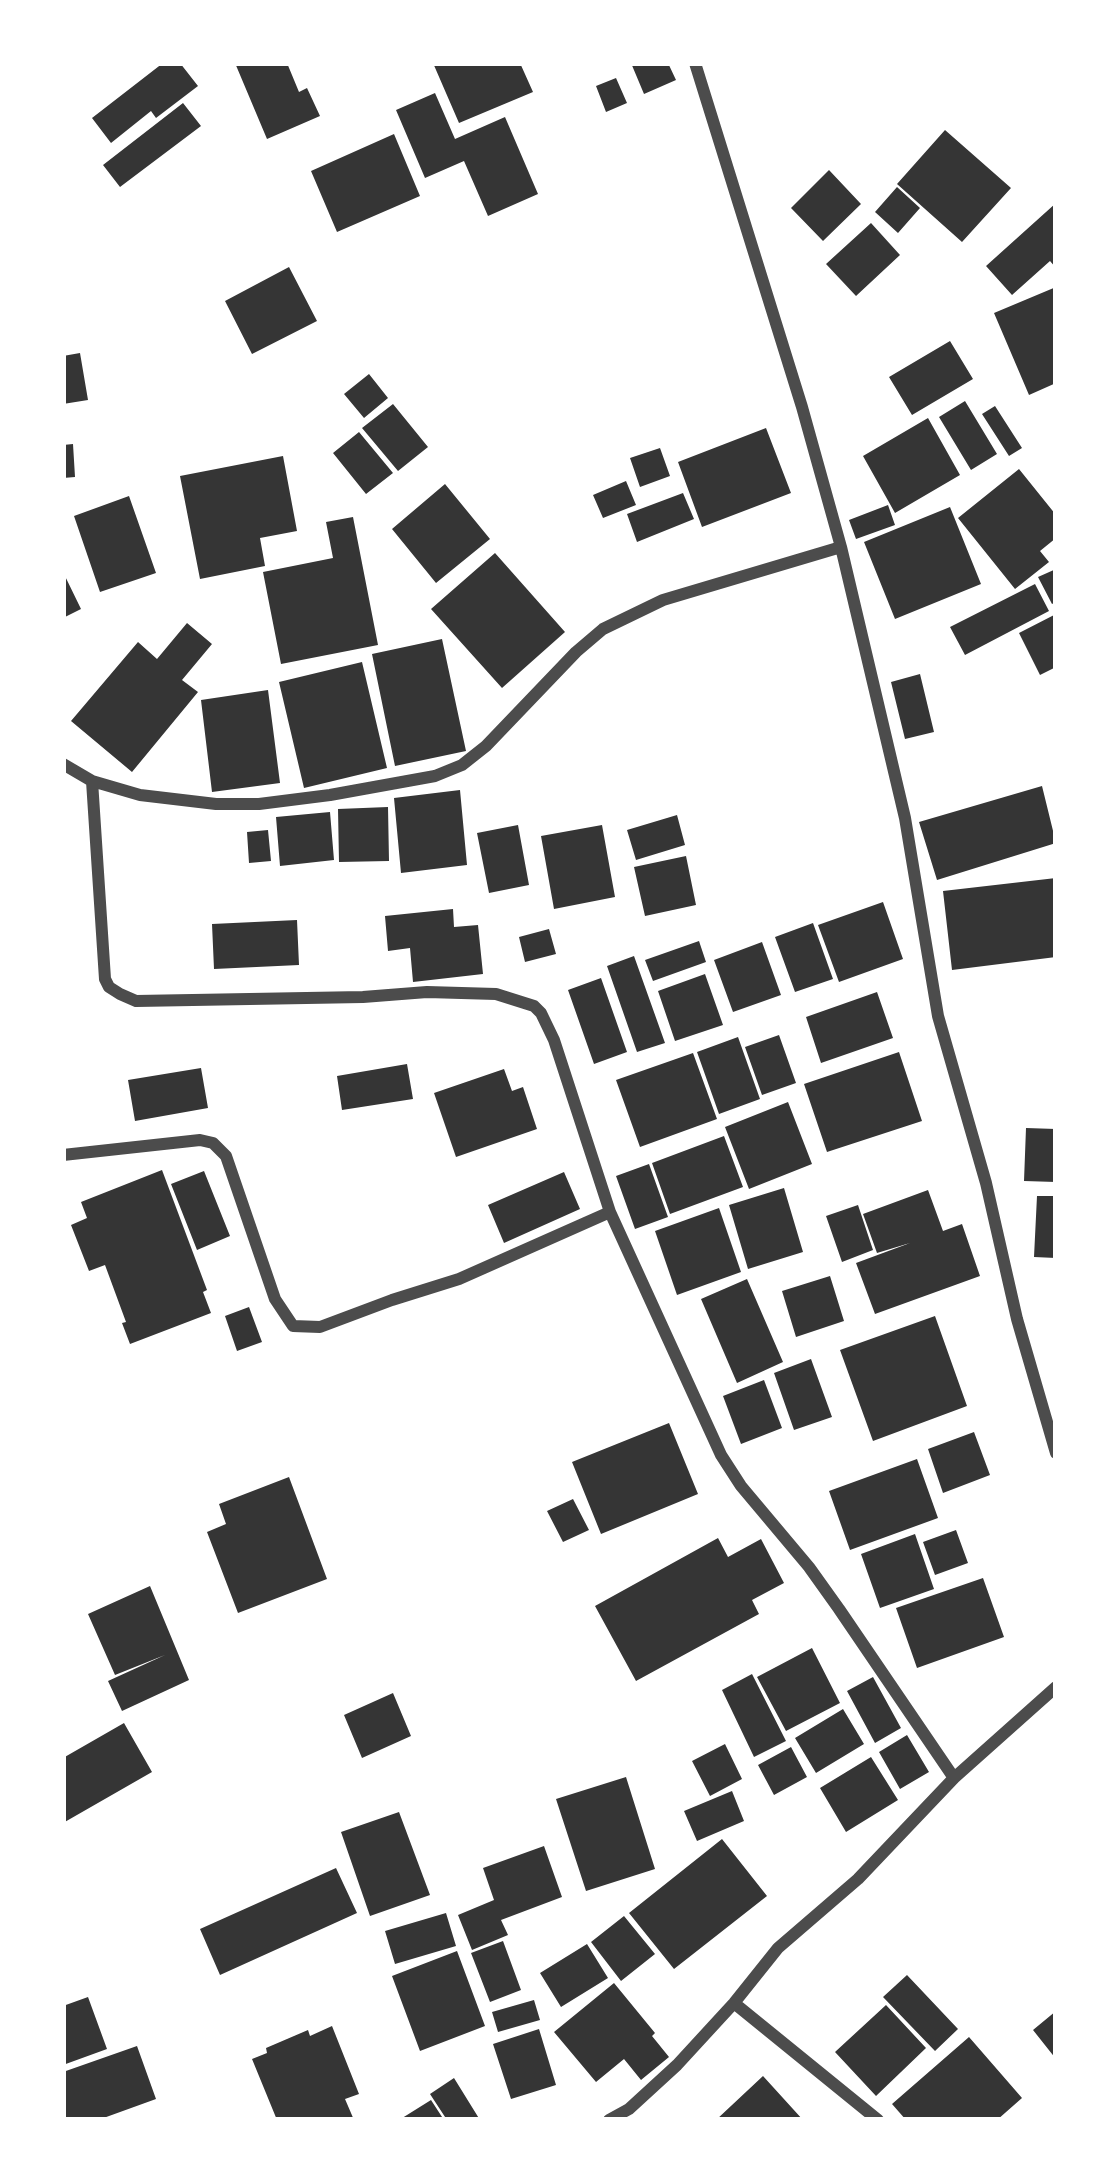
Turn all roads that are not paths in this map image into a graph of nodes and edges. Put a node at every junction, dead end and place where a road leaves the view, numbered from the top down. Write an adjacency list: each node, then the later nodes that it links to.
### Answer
1 (695, 63): 2 (street)
2 (841, 547): 4 (street); 7 (street)
3 (63, 764): 4 (street)
4 (92, 781): 6 (street)
5 (63, 1155): 6 (street)
6 (610, 1211): 9 (street)
7 (1056, 1453)
8 (1056, 1687): 9 (street)
9 (954, 1778): 10 (street)
10 (734, 2003): 11 (street); 12 (street)
11 (609, 2120)
12 (878, 2120)

